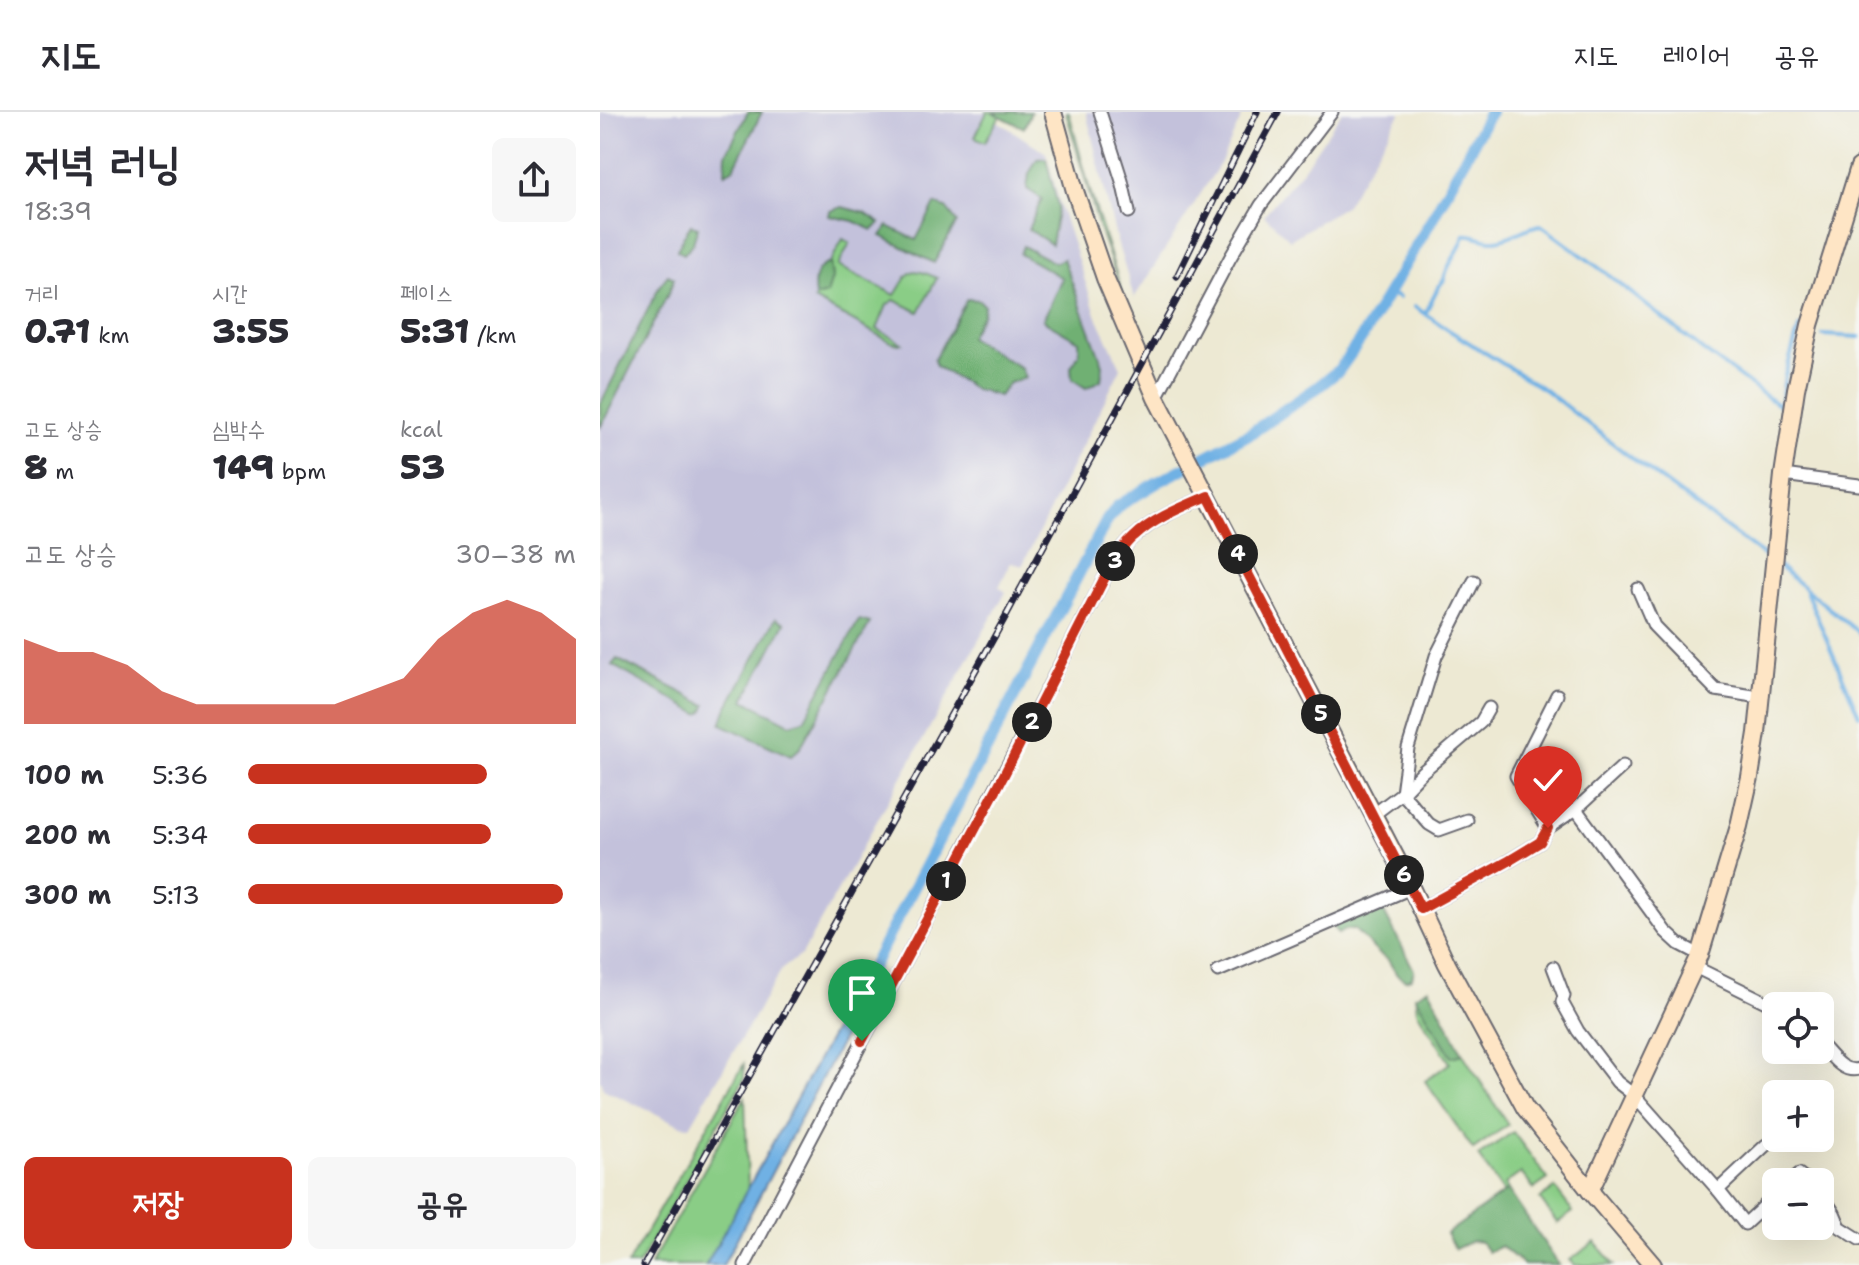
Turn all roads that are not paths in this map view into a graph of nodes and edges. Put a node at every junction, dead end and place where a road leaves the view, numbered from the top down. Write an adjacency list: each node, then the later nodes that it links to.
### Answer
1 (1053, 112): 6 (main road)
2 (1100, 112): 5 (street)
3 (1332, 112): 6 (street)
4 (1859, 167): 7 (main road)
5 (1129, 212)
6 (1156, 398): 9 (main road)
7 (1783, 475): 8 (street); 13 (main road)
8 (1859, 485)
9 (1204, 489): 18 (main road); 36 (street)
10 (1474, 581): 16 (street)
11 (1638, 589): 13 (street)
12 (1557, 695): 20 (street)
13 (1759, 697): 23 (main road)
14 (1489, 708): 16 (street)
15 (1623, 766): 17 (street)
16 (1402, 793): 18 (street); 19 (street)
17 (1576, 809): 20 (street); 23 (street)
18 (1373, 815): 21 (main road)
19 (1467, 820)
20 (1548, 828): 22 (street)
21 (1411, 888): 22 (main road); 25 (street)
22 (1421, 909): 32 (main road)
23 (1697, 961): 26 (street); 29 (main road)
24 (1553, 967): 29 (street)
25 (1218, 971)
26 (1762, 999)
27 (1834, 1058): 28 (street)
28 (1859, 1069)
29 (1635, 1096): 31 (street); 32 (main road)
30 (1762, 1149): 31 (street)
31 (1718, 1190): 33 (street)
32 (1590, 1191): 37 (main road)
33 (1762, 1208)
34 (1834, 1213): 35 (street)
35 (1859, 1239)
36 (745, 1265)
37 (1653, 1265)

